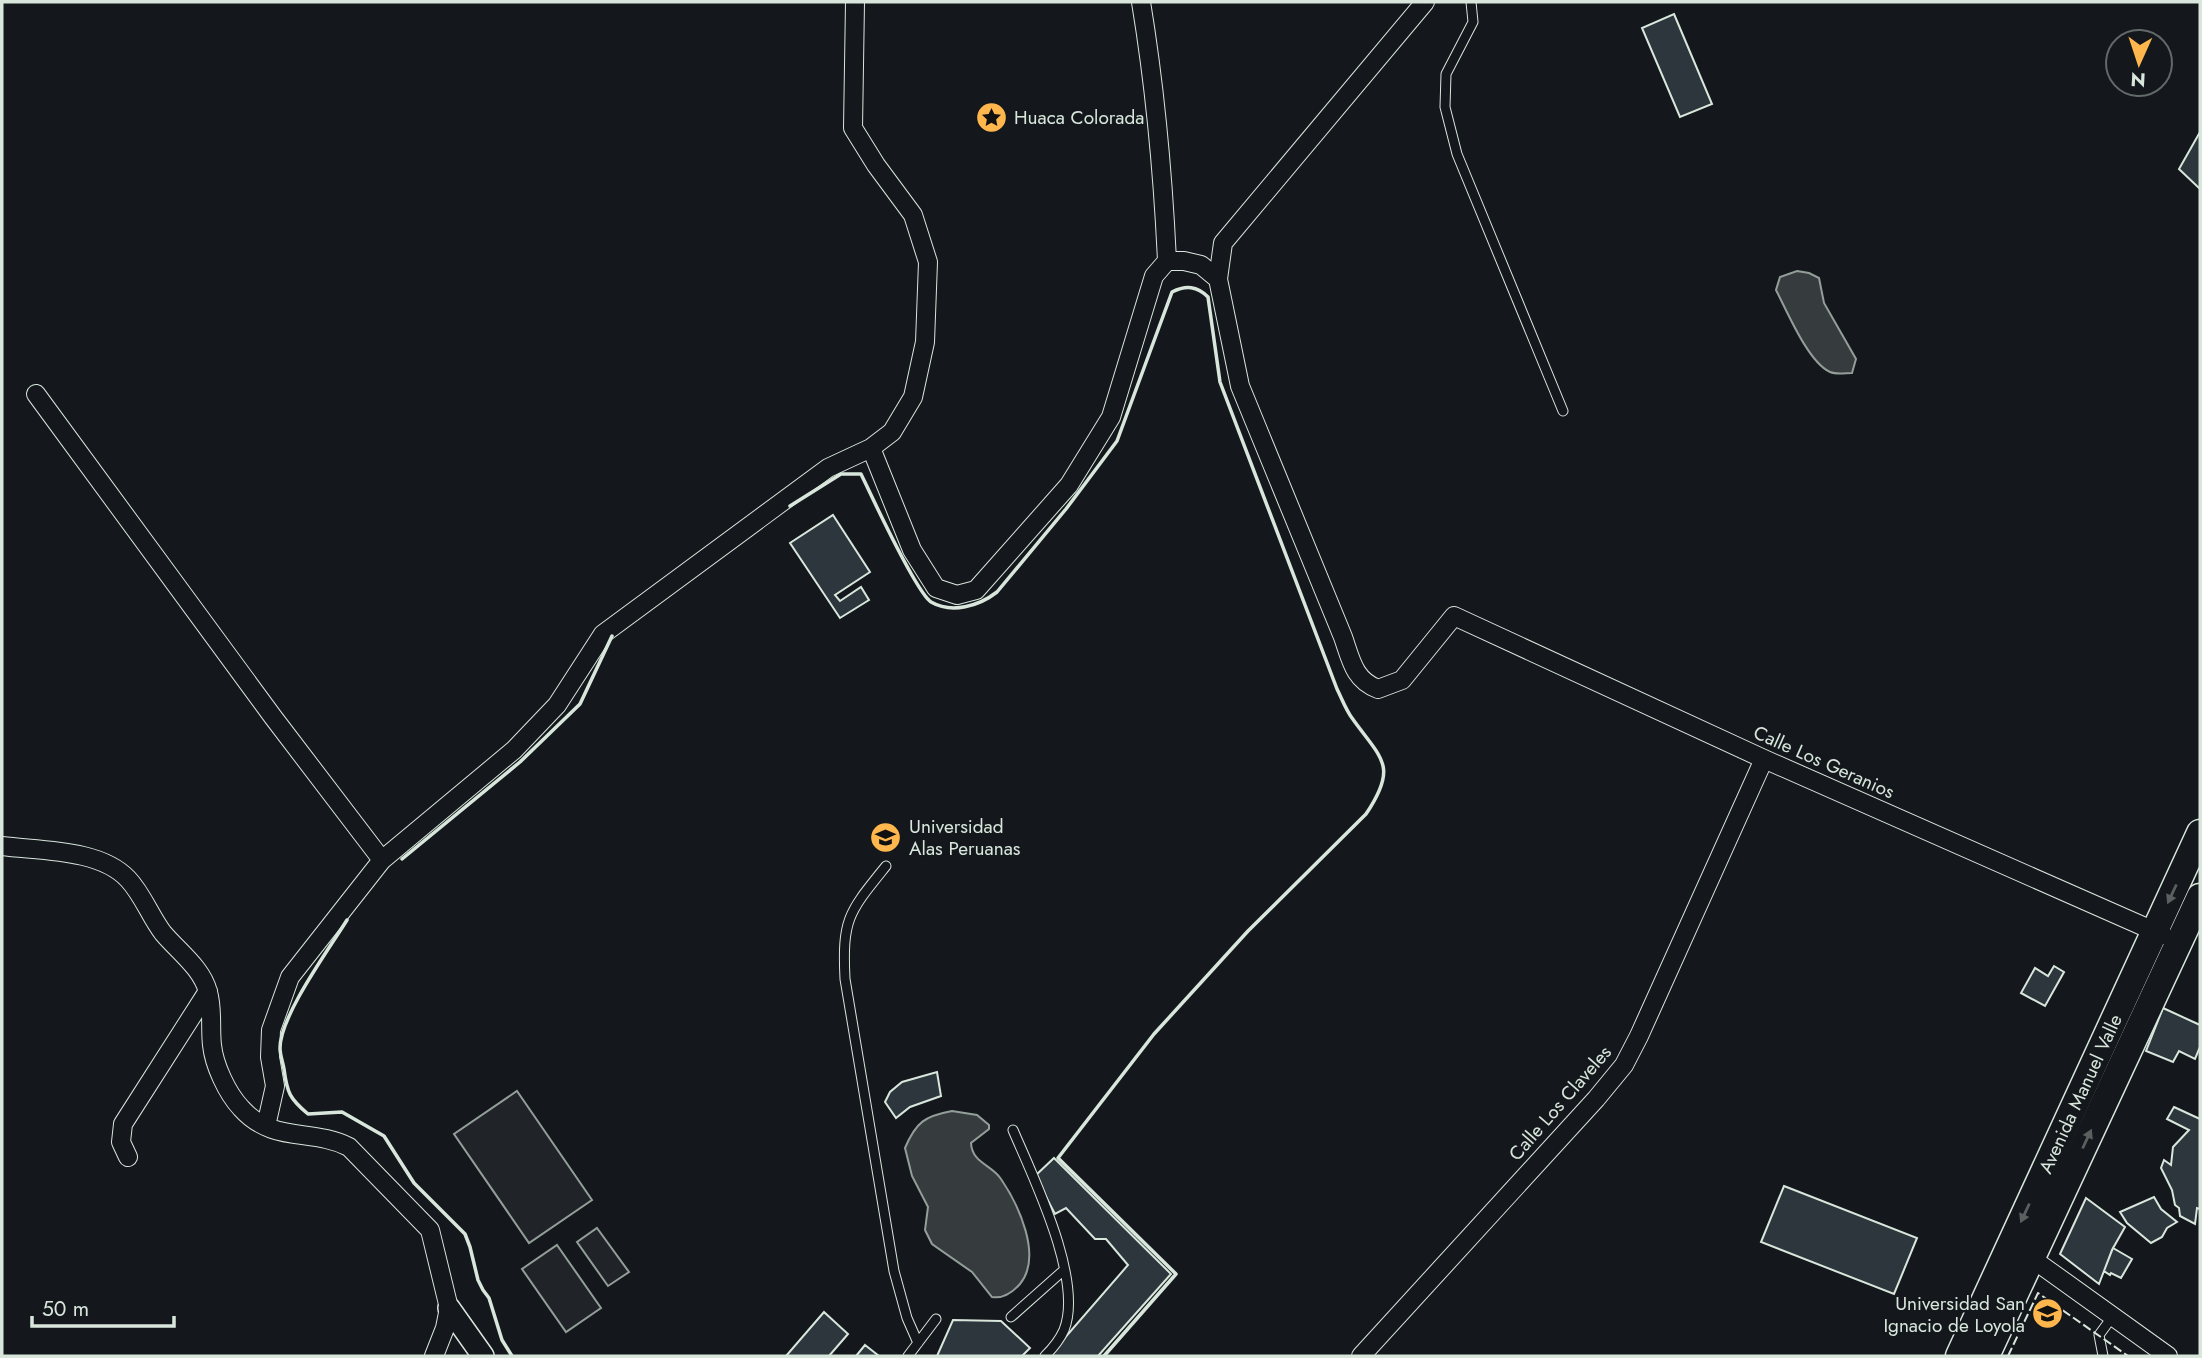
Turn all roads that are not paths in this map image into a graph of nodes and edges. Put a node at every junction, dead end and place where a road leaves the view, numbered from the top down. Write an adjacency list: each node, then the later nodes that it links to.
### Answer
1 (855, 2): 9 (street)
2 (1141, 2): 5 (street)
3 (1425, 2): 6 (street)
4 (1471, 2): 8 (lane)
5 (1167, 261): 6 (street); 9 (street)
6 (1219, 279): 10 (street, Calle Los Geranios)
7 (36, 394): 13 (street)
8 (1563, 411)
9 (871, 448): 13 (street)
10 (1763, 759): 16 (street, Calle Los Geranios); 33 (street, Calle Los Claveles)
11 (2200, 832): 16 (main road, Avenida Manuel Valle, one-way to 16)
12 (2, 846): 18 (street)
13 (382, 860): 19 (street)
14 (886, 866): 28 (lane)
15 (2200, 897): 17 (main road, Avenida Manuel Valle)
16 (2155, 931): 17 (street, Calle Los Geranios); 22 (main road, Avenida Manuel Valle, one-way to 22)
17 (2179, 943): 22 (main road, Avenida Manuel Valle, one-way to 17)
18 (208, 991): 19 (street); 21 (street)
19 (266, 1126): 24 (street)
20 (1013, 1129): 23 (lane)
21 (128, 1157)
22 (2021, 1251): 25 (street); 34 (main road, Avenida Manuel Valle); 35 (main road, Avenida Manuel Valle)
23 (1064, 1270): 26 (lane); 32 (lane)
24 (449, 1308): 29 (street); 30 (street)
25 (2113, 1316): 36 (lane); 37 (street)
26 (1010, 1317)
27 (936, 1320): 28 (lane)
28 (918, 1343): 31 (lane)
29 (434, 1356)
30 (483, 1356)
31 (908, 1356)
32 (1045, 1356)
33 (1360, 1356)
34 (1959, 1356)
35 (1986, 1356)
36 (2103, 1356)
37 (2168, 1356)

